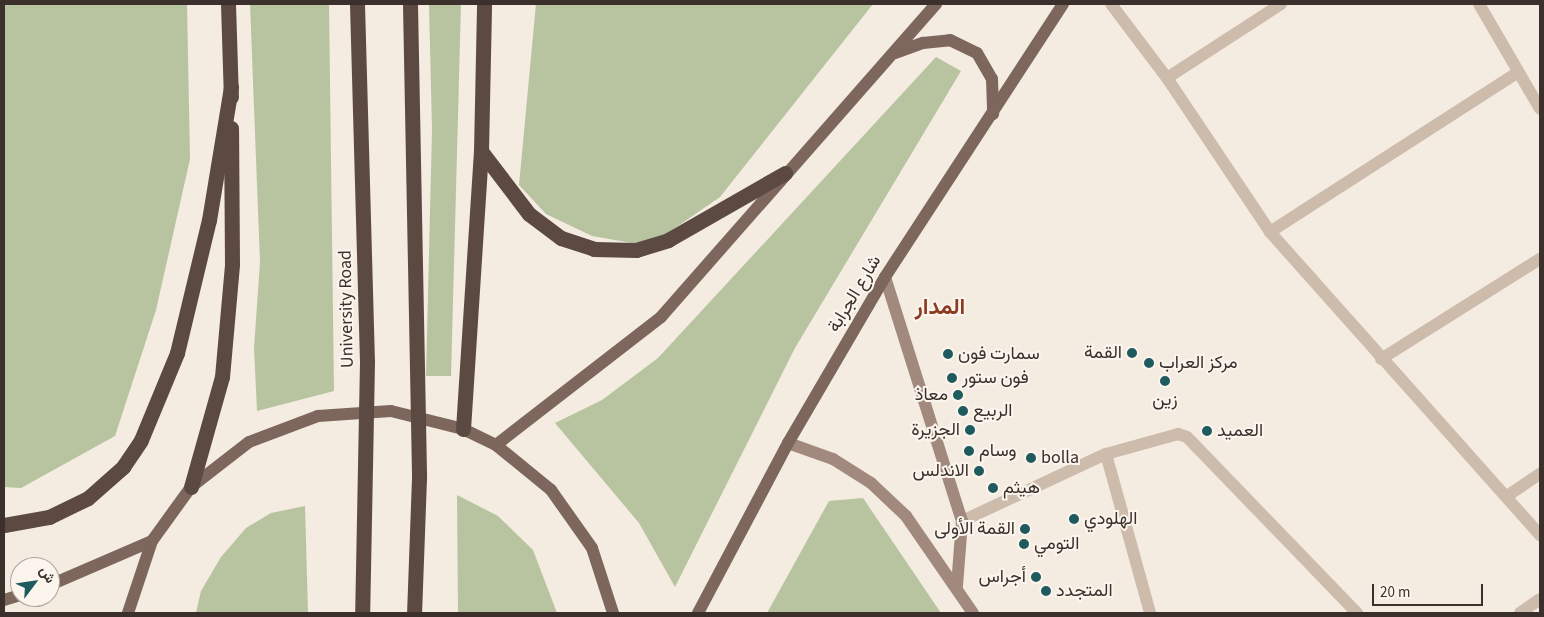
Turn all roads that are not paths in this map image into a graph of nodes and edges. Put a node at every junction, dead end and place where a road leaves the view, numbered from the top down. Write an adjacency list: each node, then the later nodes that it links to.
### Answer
1 (228, 4): 13 (highway)
2 (357, 4): 37 (highway, University Road, bridge)
3 (410, 4): 38 (highway, bridge)
4 (484, 4): 16 (highway)
5 (936, 4): 10 (main road)
6 (1063, 4): 15 (main road, شارع الجرابة)
7 (1110, 4): 12 (street)
8 (1281, 4): 12 (street)
9 (1479, 4): 11 (street)
10 (892, 54): 15 (main road); 17 (main road)
11 (1518, 72): 14 (street); 18 (street)
12 (1167, 78): 18 (street)
13 (231, 87): 27 (highway); 30 (highway)
14 (1540, 108)
15 (993, 114): 20 (main road, شارع الجرابة)
16 (481, 151): 17 (highway); 22 (highway)
17 (784, 173): 24 (main road)
18 (1270, 232): 21 (street)
19 (1540, 259): 21 (street)
20 (885, 277): 23 (main road, شارع الجرابة); 29 (street)
21 (1381, 359): 28 (street)
22 (463, 428): 24 (main road); 27 (main road)
23 (788, 443): 34 (street); 40 (main road, شارع الجرابة)
24 (496, 445): 39 (main road)
25 (1106, 454): 29 (street); 42 (street); 43 (street)
26 (1540, 474): 28 (street)
27 (192, 487): 32 (main road)
28 (1507, 496): 31 (street)
29 (962, 521): 34 (street)
30 (4, 525)
31 (1540, 536)
32 (152, 541): 33 (main road); 36 (main road)
33 (60, 581)
34 (957, 586): 41 (street)
35 (1540, 599): 44 (street)
36 (128, 613)
37 (362, 613)
38 (414, 613)
39 (613, 613)
40 (698, 613)
41 (973, 613)
42 (1150, 613)
43 (1357, 613)
44 (1520, 613)

